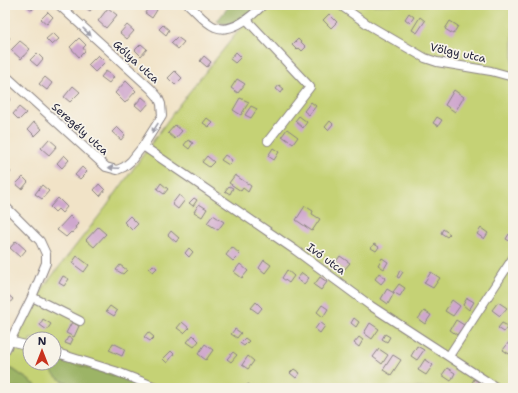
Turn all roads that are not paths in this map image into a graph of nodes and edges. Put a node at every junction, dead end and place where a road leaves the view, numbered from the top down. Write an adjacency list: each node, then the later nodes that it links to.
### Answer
1 (59, 5): 9 (street, Gólya utca, one-way to 9)
2 (189, 5): 5 (street)
3 (263, 5): 5 (street)
4 (340, 5): 7 (street, Völgy utca)
5 (247, 20): 8 (street)
6 (5, 76): 9 (street, Seregély utca, one-way to 6)
7 (513, 77)
8 (268, 141)
9 (143, 146): 18 (street, Ivó utca)
10 (5, 206): 12 (street)
11 (513, 258): 18 (street)
12 (32, 297): 13 (street); 14 (street)
13 (80, 321)
14 (7, 341): 15 (street); 16 (street)
15 (22, 344)
16 (5, 351)
17 (62, 354): 19 (street)
18 (449, 356): 20 (street, Ivó utca)
19 (158, 388)
20 (497, 388)

